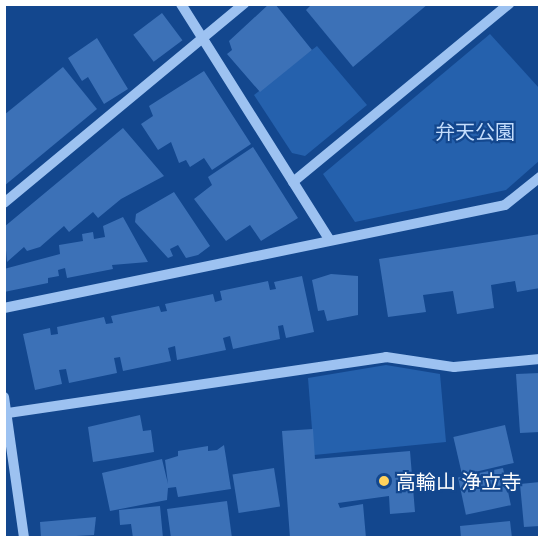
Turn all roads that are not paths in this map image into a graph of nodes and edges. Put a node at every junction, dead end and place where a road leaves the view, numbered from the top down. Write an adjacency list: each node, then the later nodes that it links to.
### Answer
1 (181, 4): 4 (street)
2 (244, 4): 4 (street)
3 (508, 4): 6 (street)
4 (203, 38): 6 (street); 7 (street)
5 (540, 177): 8 (street)
6 (293, 182): 8 (street)
7 (4, 203)
8 (329, 239): 9 (street)
9 (4, 308)
10 (540, 359): 12 (street)
11 (4, 397): 12 (street)
12 (8, 413): 13 (street)
13 (24, 537)

